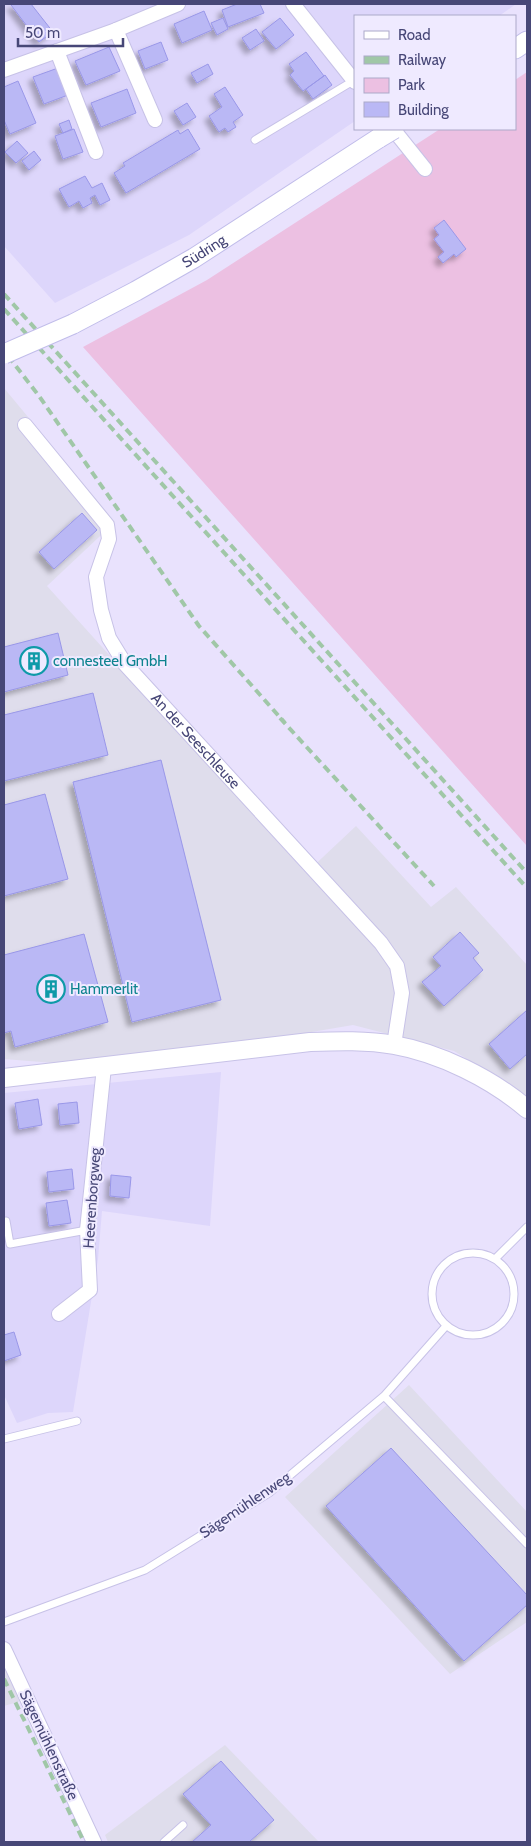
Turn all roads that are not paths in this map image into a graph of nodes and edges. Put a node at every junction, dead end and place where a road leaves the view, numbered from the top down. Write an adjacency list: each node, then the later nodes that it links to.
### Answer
1 (178, 4): 3 (street)
2 (293, 4): 8 (street)
3 (116, 30): 6 (street); 9 (street)
4 (527, 41): 5 (main road)
5 (516, 48)
6 (57, 51): 7 (street); 12 (street)
7 (4, 70)
8 (354, 82): 11 (lane)
9 (155, 120)
10 (389, 132): 13 (street); 14 (main road, Südring, bridge)
11 (255, 140)
12 (96, 152)
13 (425, 169)
14 (4, 354)
15 (25, 425): 16 (street, An der Seeschleuse)
16 (394, 1045): 17 (street); 19 (street)
17 (104, 1067): 18 (street); 22 (street, Heerenborgweg)
18 (4, 1078)
19 (527, 1109)
20 (6, 1221): 22 (lane)
21 (527, 1227): 23 (lane)
22 (87, 1230): 24 (street, Heerenborgweg)
23 (496, 1259): 25 (lane); 25 (lane)
24 (60, 1314)
25 (446, 1326): 26 (lane, Sägemühlenweg)
26 (384, 1396): 29 (lane); 30 (lane, Sägemühlenweg)
27 (78, 1421): 28 (lane)
28 (4, 1439)
29 (527, 1544)
30 (4, 1622)
31 (4, 1649): 33 (street, Sägemühlenstraße)
32 (183, 1825): 34 (lane)
33 (94, 1842)
34 (164, 1842)

